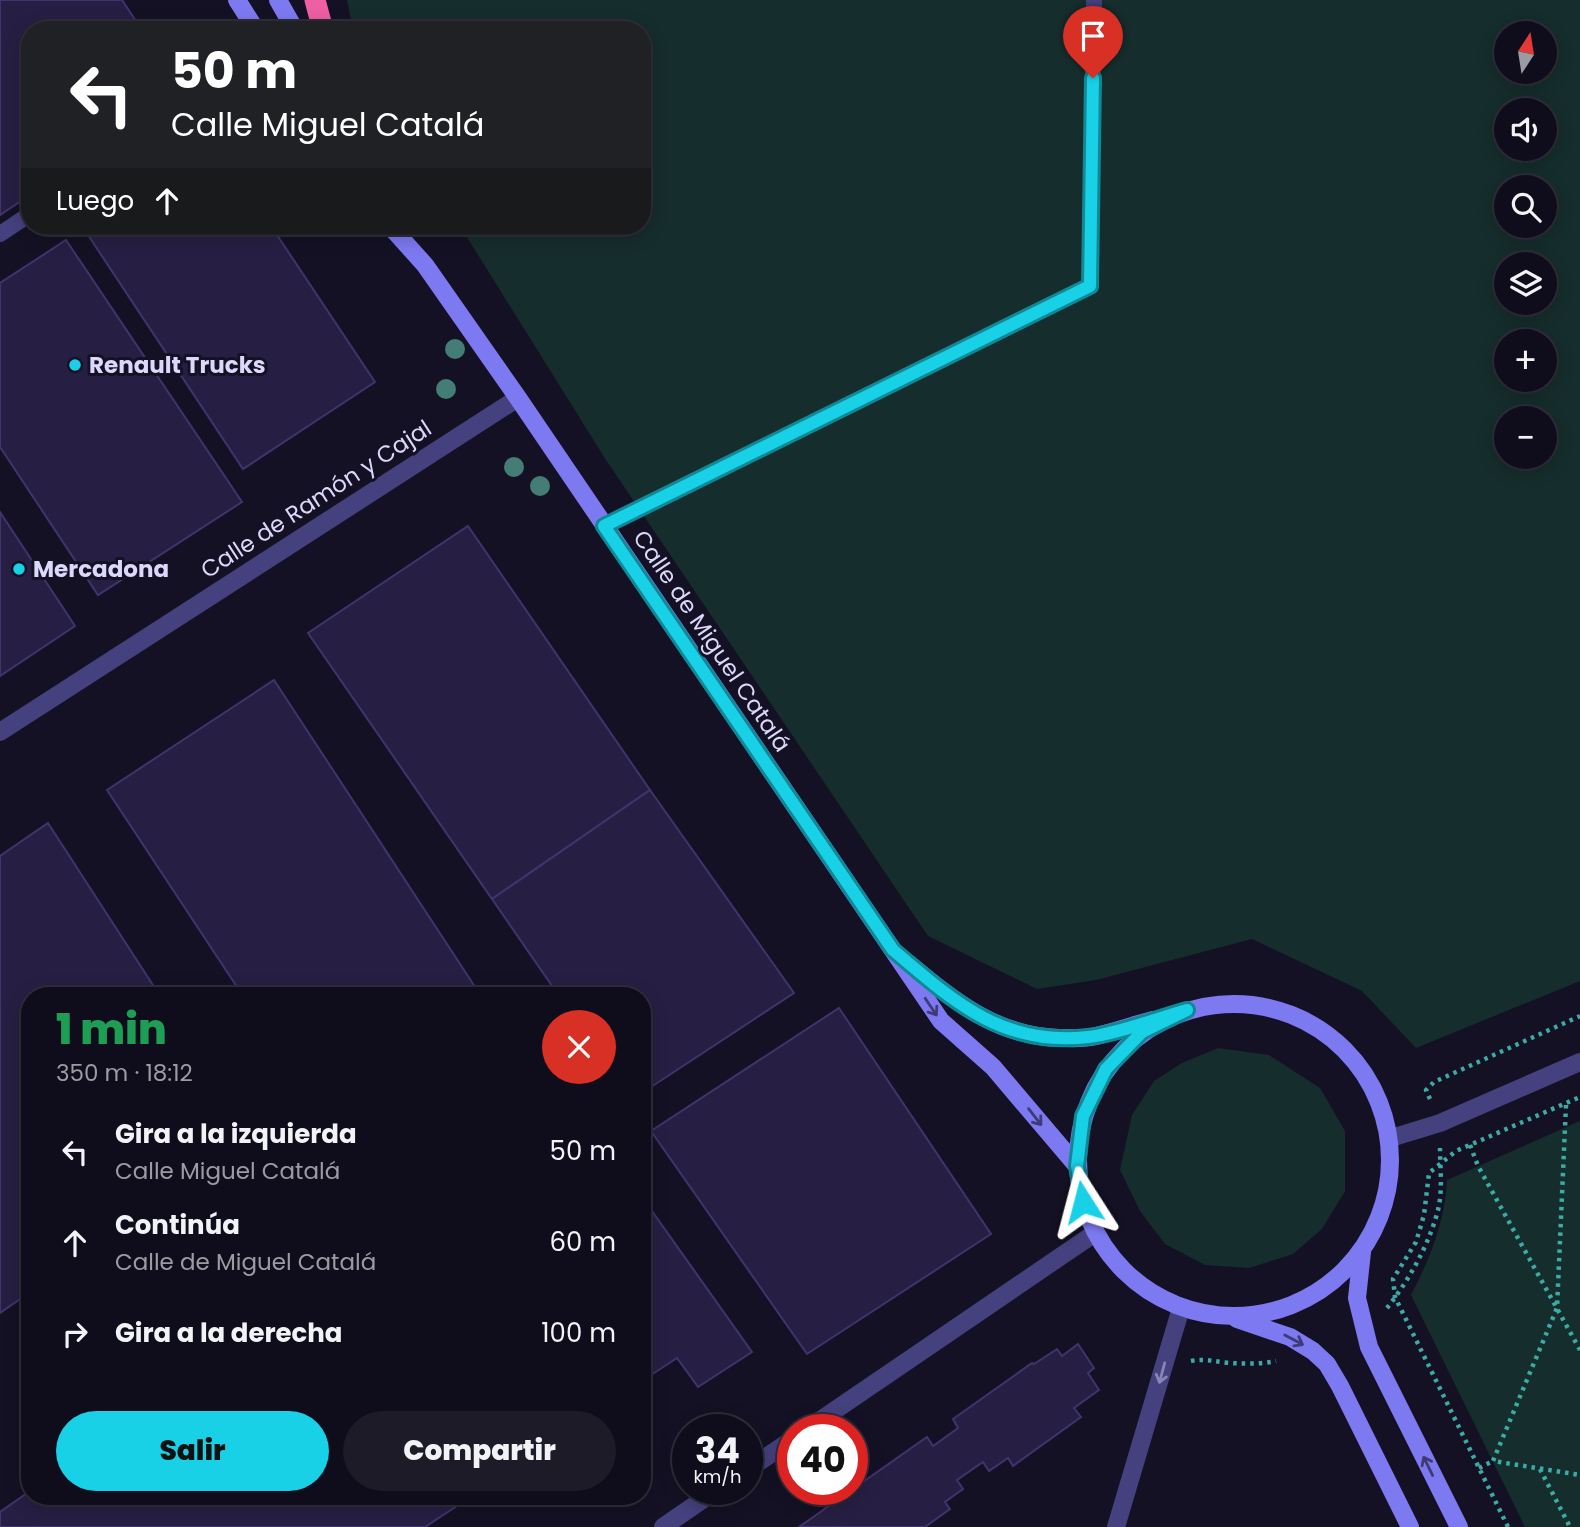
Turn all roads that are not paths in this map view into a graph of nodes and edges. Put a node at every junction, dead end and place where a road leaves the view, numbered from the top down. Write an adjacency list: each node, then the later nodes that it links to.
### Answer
1 (237, 0): 5 (street)
2 (278, 0): 6 (street)
3 (315, 0): 7 (highway)
4 (1094, 0): 14 (lane)
5 (250, 21)
6 (290, 21)
7 (321, 21)
8 (21, 220): 9 (lane)
9 (0, 234)
10 (398, 235): 12 (street, Calle de Miguel Catalá)
11 (410, 235): 12 (street)
12 (425, 265): 13 (street, Calle de Miguel Catalá)
13 (518, 398): 14 (street, Calle de Miguel Catalá); 15 (street, Calle de Ramón y Cajal)
14 (604, 526): 16 (street, Calle de Miguel Catalá)
15 (0, 732)
16 (893, 950): 17 (street); 20 (street, Calle de Miguel Catalá, one-way to 20)
17 (1187, 1010): 19 (street); 20 (street)
18 (1580, 1062): 19 (street)
19 (1391, 1138): 22 (street)
20 (1077, 1166): 21 (street)
21 (1095, 1233): 23 (street); 25 (street)
22 (1362, 1252): 24 (street); 30 (street, one-way to 22)
23 (1181, 1308): 24 (street); 28 (street, one-way to 28)
24 (1230, 1317): 29 (street, one-way to 29)
25 (829, 1414)
26 (695, 1505): 27 (street)
27 (663, 1527)
28 (1116, 1527)
29 (1410, 1527)
30 (1459, 1527)

